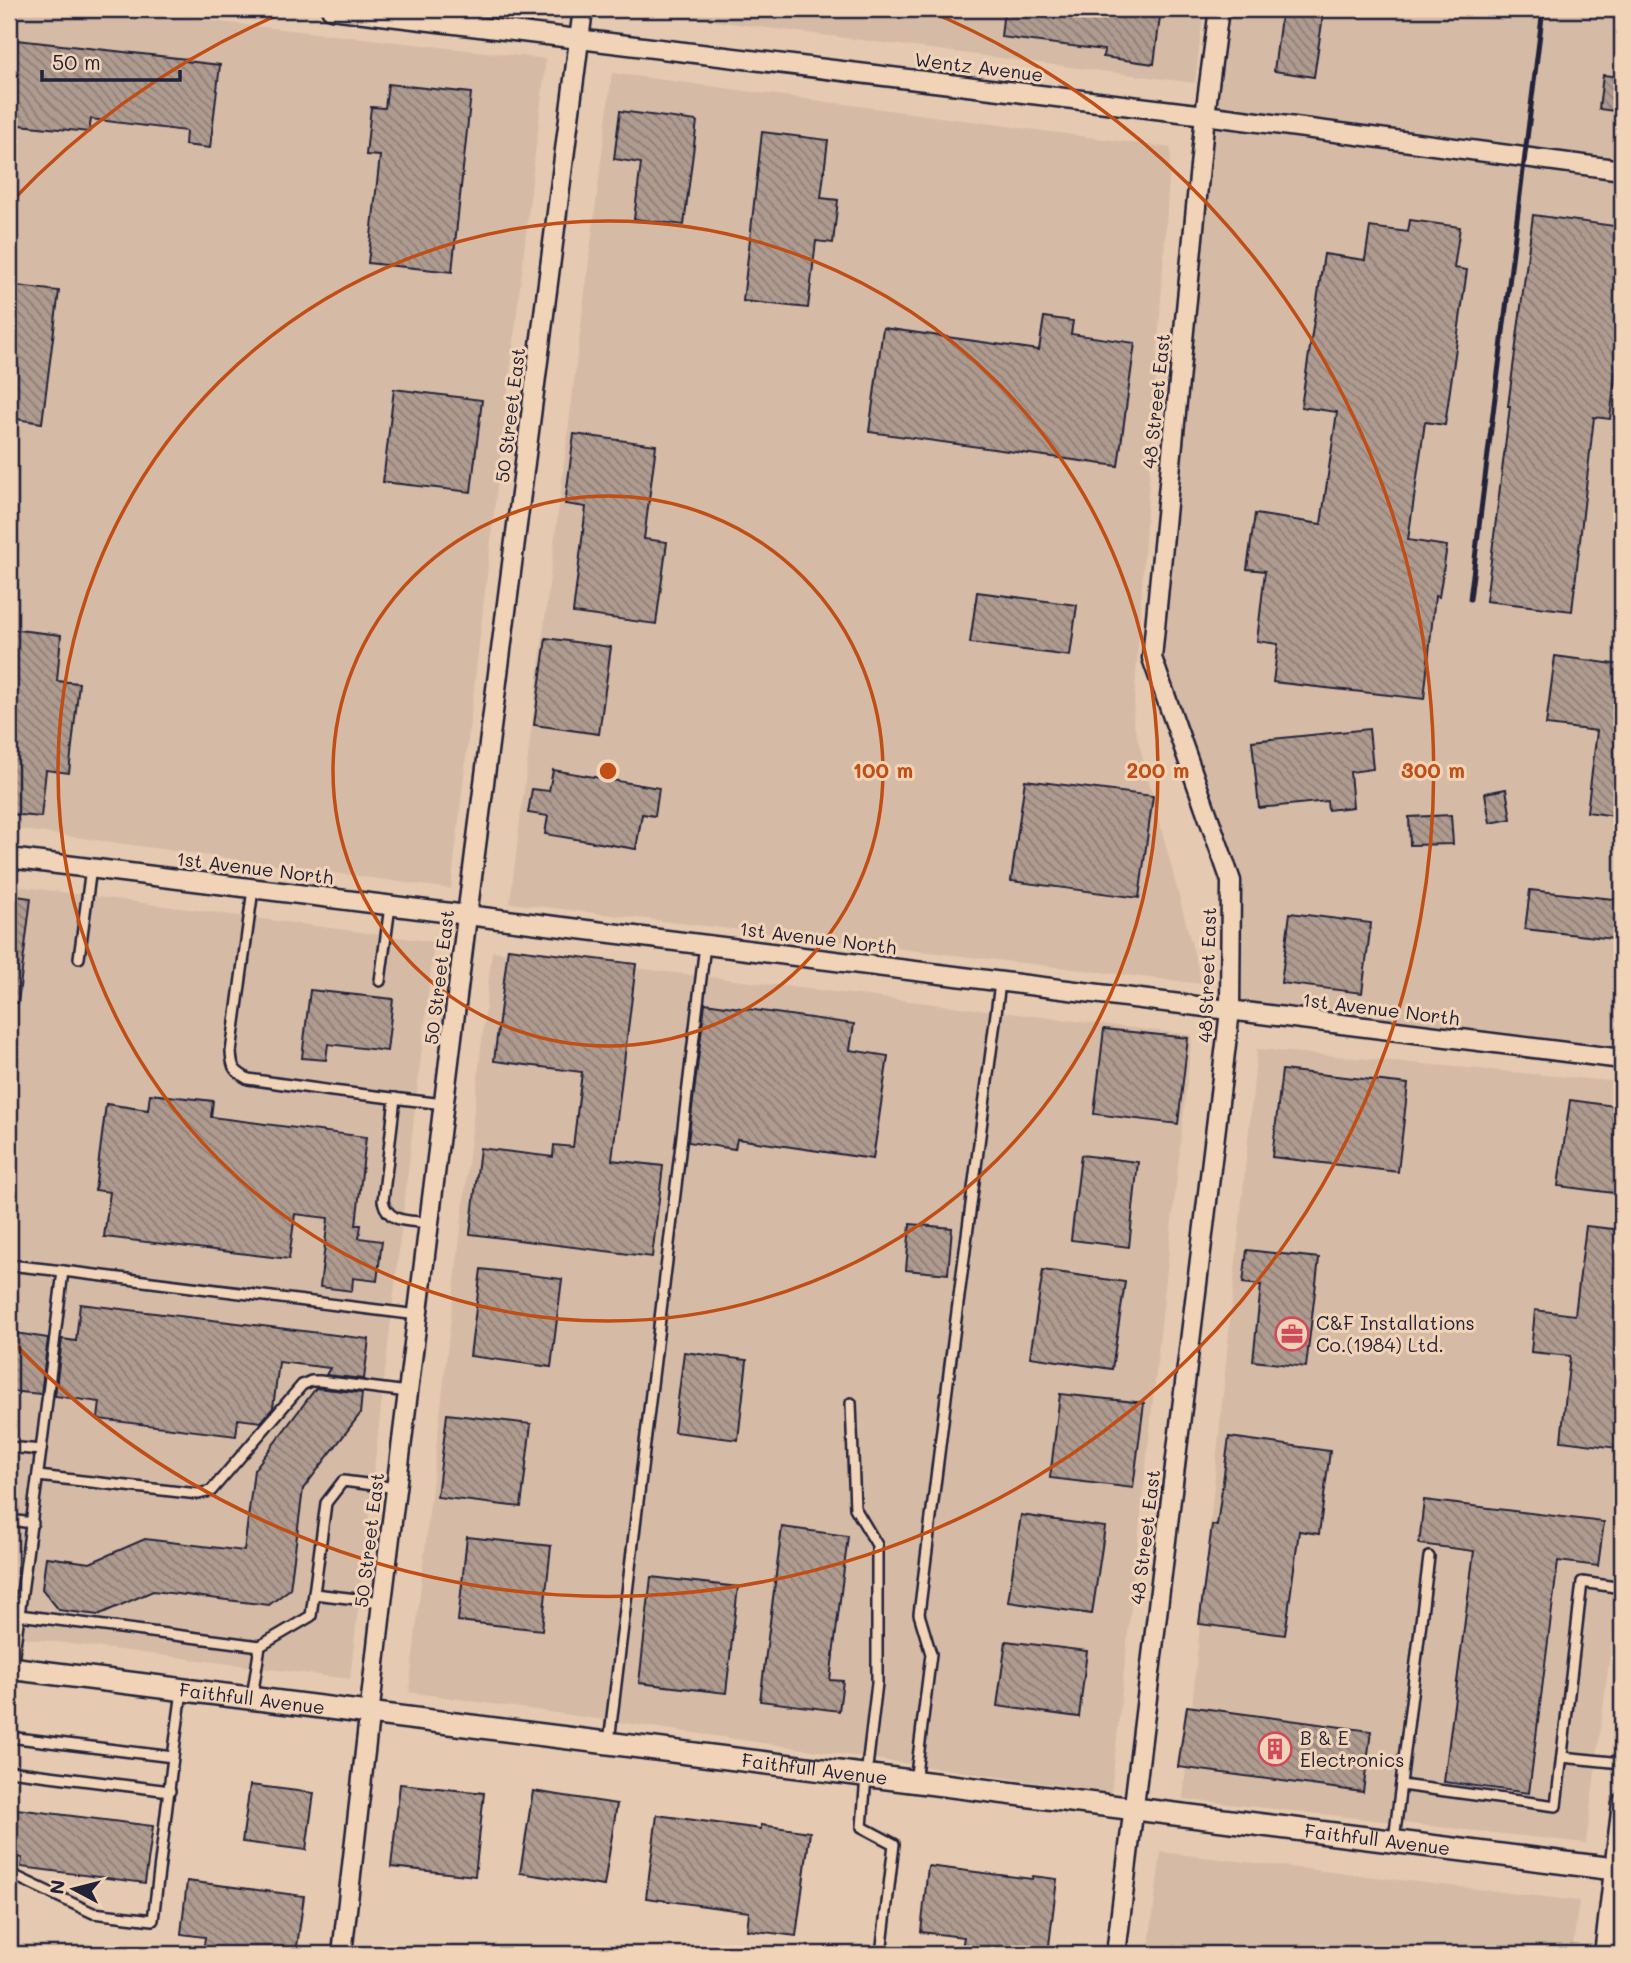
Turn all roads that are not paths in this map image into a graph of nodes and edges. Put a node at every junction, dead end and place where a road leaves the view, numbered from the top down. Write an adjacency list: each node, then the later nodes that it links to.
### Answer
1 (331, 9): 4 (street, Wentz Avenue)
2 (583, 9): 4 (street, 50 Street East)
3 (1219, 9): 5 (street, 48 Street East)
4 (580, 39): 5 (street, Wentz Avenue); 11 (street, 50 Street East)
5 (1205, 115): 6 (street, Wentz Avenue); 16 (street, 48 Street East)
6 (1622, 170)
7 (9, 858): 8 (street, 1st Avenue North)
8 (91, 868): 9 (street, 1st Avenue North); 13 (lane)
9 (253, 889): 10 (street, 1st Avenue North); 18 (lane)
10 (390, 906): 11 (street, 1st Avenue North); 14 (lane)
11 (467, 916): 12 (street, 1st Avenue North); 19 (street, 50 Street East)
12 (705, 945): 15 (street, 1st Avenue North); 44 (lane)
13 (79, 958)
14 (380, 981)
15 (1000, 983): 16 (street, 1st Avenue North); 50 (lane)
16 (1230, 1011): 17 (street, 1st Avenue North); 54 (street, 48 Street East)
17 (1622, 1059)
18 (395, 1098): 19 (lane); 20 (lane)
19 (444, 1104): 20 (street, 50 Street East)
20 (429, 1223): 23 (street, 50 Street East)
21 (9, 1265): 22 (lane)
22 (63, 1271): 23 (lane); 27 (lane)
23 (418, 1315): 24 (street, 50 Street East)
24 (408, 1392): 28 (lane); 29 (street, 50 Street East)
25 (851, 1403): 49 (lane)
26 (9, 1447): 27 (lane)
27 (41, 1450): 28 (lane)
28 (38, 1476): 31 (lane)
29 (397, 1488): 34 (lane); 35 (street, 50 Street East)
30 (9, 1520): 31 (lane)
31 (33, 1523): 37 (lane)
32 (1429, 1557): 51 (lane)
33 (1622, 1588): 46 (lane)
34 (314, 1594): 35 (lane); 38 (lane)
35 (382, 1602): 42 (street, 50 Street East)
36 (9, 1614): 37 (lane)
37 (19, 1615): 38 (lane); 39 (lane)
38 (260, 1646): 41 (lane)
39 (10, 1668): 40 (street, Faithfull Avenue)
40 (182, 1690): 41 (street, Faithfull Avenue); 45 (lane)
41 (252, 1699): 42 (street, Faithfull Avenue)
42 (369, 1714): 44 (street, Faithfull Avenue); 58 (street, 50 Street East)
43 (9, 1737): 45 (lane)
44 (609, 1743): 49 (street, Faithfull Avenue)
45 (173, 1757): 52 (lane)
46 (1562, 1757): 47 (lane); 51 (lane)
47 (1622, 1763)
48 (9, 1772): 52 (lane)
49 (866, 1776): 50 (street, Faithfull Avenue); 60 (lane)
50 (915, 1782): 54 (street, Faithfull Avenue)
51 (1401, 1785): 55 (lane)
52 (170, 1791): 57 (lane)
53 (1622, 1802): 56 (street)
54 (1133, 1809): 55 (street, Faithfull Avenue); 61 (street, 48 Street East)
55 (1394, 1842): 56 (street, Faithfull Avenue)
56 (1618, 1870): 62 (street)
57 (9, 1875)
58 (342, 1953): 59 (lane)
59 (363, 1954)
60 (881, 1954)
61 (1116, 1954)
62 (1604, 1954)

